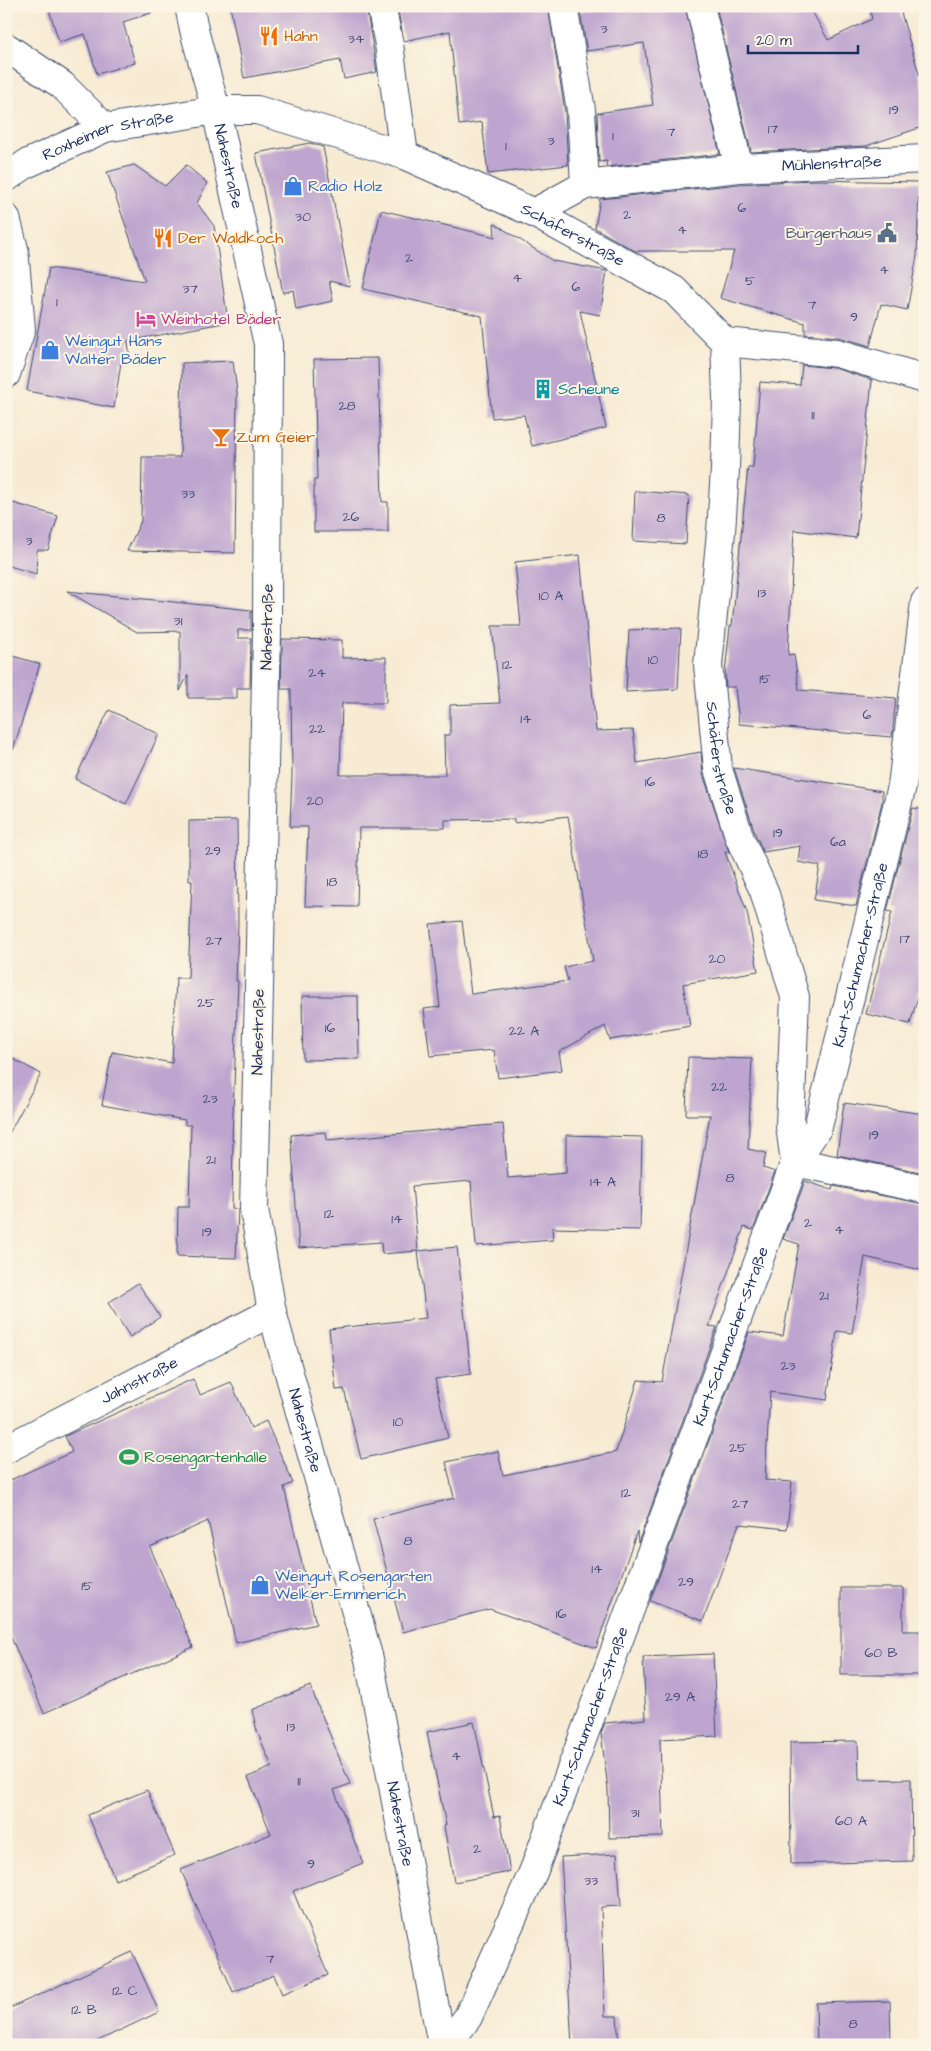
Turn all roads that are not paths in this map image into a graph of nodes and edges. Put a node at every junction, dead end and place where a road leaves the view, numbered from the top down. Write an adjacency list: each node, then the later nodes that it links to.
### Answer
1 (189, 6): 6 (street, Nahestraße)
2 (381, 6): 8 (street)
3 (563, 6): 12 (street)
4 (700, 6): 10 (street)
5 (6, 47): 7 (street)
6 (216, 110): 7 (street, Roxheimer Straße); 8 (street, Schäferstraße); 21 (street, Nahestraße)
7 (105, 128): 11 (street, Roxheimer Straße)
8 (404, 154): 13 (street, Schäferstraße)
9 (925, 159): 10 (street, Mühlenstraße)
10 (739, 168): 12 (street, Mühlenstraße)
11 (6, 178)
12 (585, 185): 13 (street, Mühlenstraße)
13 (534, 213): 15 (street, Schäferstraße)
14 (6, 218): 16 (street)
15 (725, 342): 17 (street); 19 (street, Schäferstraße)
16 (6, 374)
17 (925, 379)
18 (925, 602): 19 (street, Kurt-Schumacher-Straße)
19 (795, 1162): 20 (street); 24 (street, Kurt-Schumacher-Straße)
20 (925, 1189)
21 (272, 1312): 22 (street, Jahnstraße); 23 (street, Nahestraße)
22 (6, 1449)
23 (442, 2045)
24 (447, 2045)

